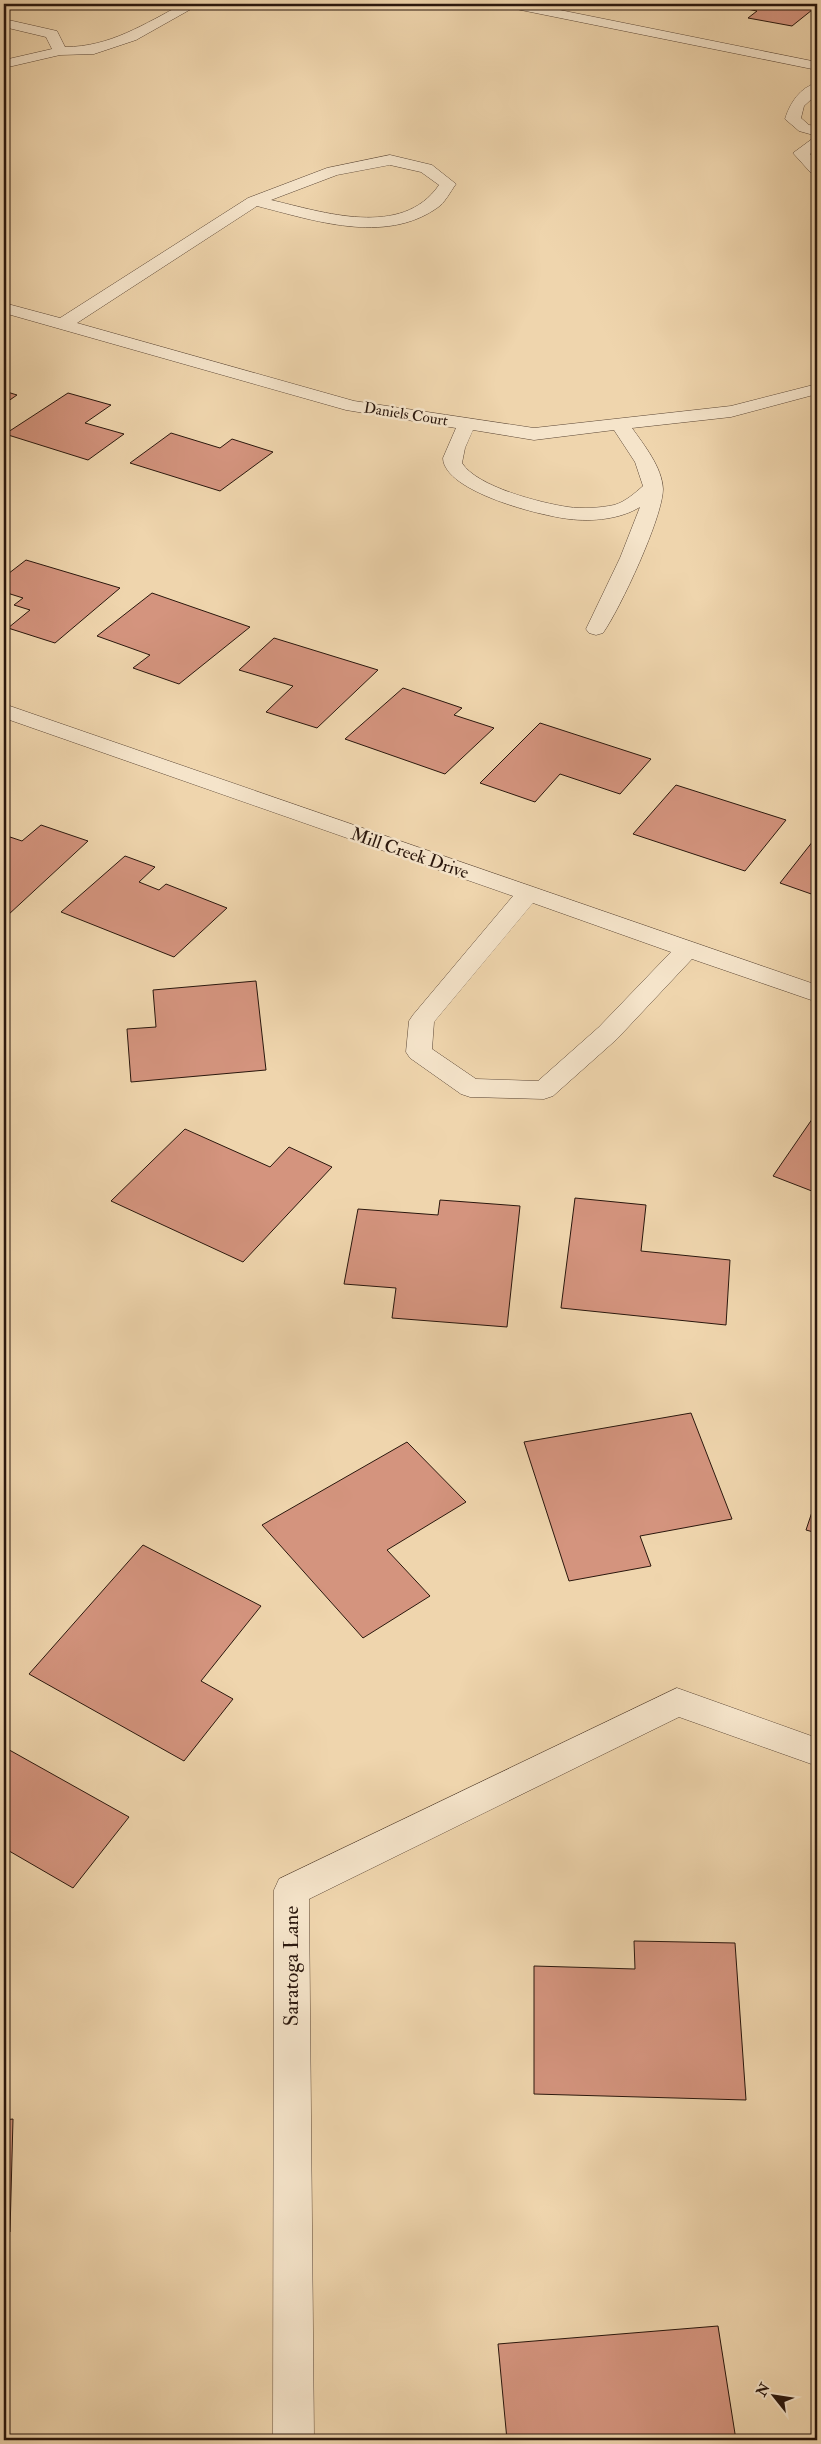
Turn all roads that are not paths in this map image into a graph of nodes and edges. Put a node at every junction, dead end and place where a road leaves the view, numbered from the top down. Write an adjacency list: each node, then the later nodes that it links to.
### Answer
1 (192, 4): 4 (street)
2 (511, 4): 6 (street)
3 (4, 23): 4 (street)
4 (60, 50): 5 (street)
5 (4, 64)
6 (817, 66)
7 (817, 87): 8 (street)
8 (817, 132)
9 (817, 142): 10 (street)
10 (817, 170)
11 (254, 200): 11 (street); 13 (street)
12 (4, 308): 13 (street, Daniels Court)
13 (62, 324): 15 (street, Daniels Court)
14 (817, 389): 16 (street, Daniels Court)
15 (467, 424): 16 (street, Daniels Court); 17 (street)
16 (619, 424): 17 (street)
17 (653, 487): 18 (street)
18 (596, 629)
19 (4, 712): 20 (street, Mill Creek Drive)
20 (528, 894): 21 (street, Mill Creek Drive); 21 (street)
21 (687, 949): 22 (street, Mill Creek Drive)
22 (817, 994)
23 (817, 1752): 24 (street, Saratoga Lane)
24 (294, 2440)

